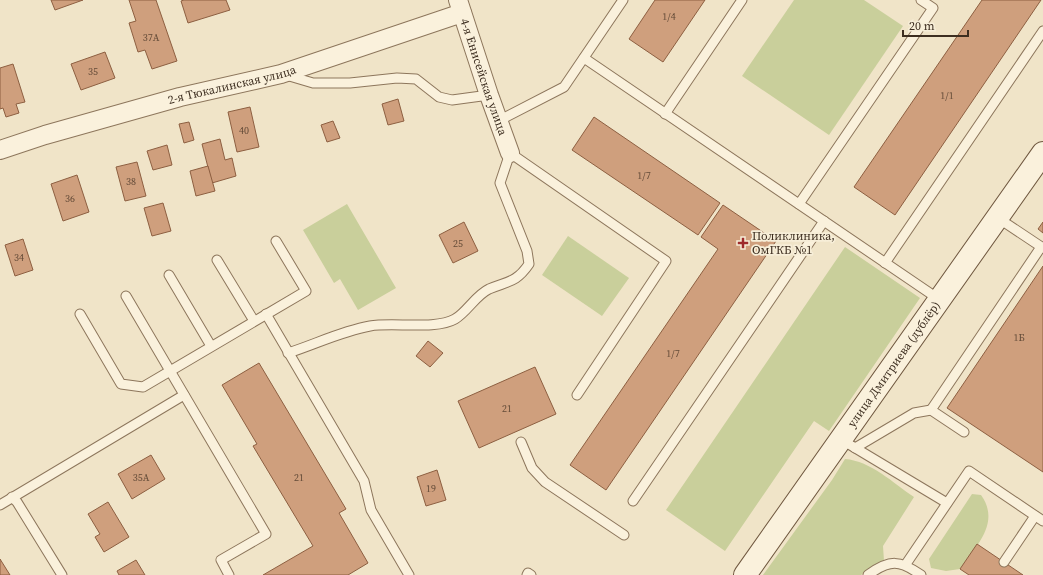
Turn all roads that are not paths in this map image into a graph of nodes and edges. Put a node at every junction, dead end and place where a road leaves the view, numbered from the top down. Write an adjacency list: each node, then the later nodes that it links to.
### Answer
1 (623, 0): 6 (lane)
2 (742, 0): 9 (lane)
3 (921, 0): 14 (lane)
4 (460, 6): 7 (street, 2-я Тюкалинская улица); 8 (street, 4-я Енисейская улица)
5 (1043, 31): 20 (lane)
6 (584, 58): 9 (lane); 10 (lane)
7 (281, 74): 8 (lane); 11 (street, 2-я Тюкалинская улица)
8 (489, 95): 10 (street, 4-я Енисейская улица)
9 (665, 114): 14 (lane)
10 (498, 121): 12 (street, 4-я Енисейская улица)
11 (0, 150)
12 (510, 153): 28 (lane); 31 (lane)
13 (1043, 153): 15 (main road, улица Дмитриева (дублёр))
14 (799, 204): 16 (lane)
15 (998, 218): 18 (lane); 23 (main road, улица Дмитриева (дублёр))
16 (824, 222): 20 (lane); 37 (lane)
17 (276, 241): 25 (lane)
18 (1042, 247): 32 (lane)
19 (217, 260): 26 (lane)
20 (885, 263): 23 (lane)
21 (169, 275): 27 (lane)
22 (126, 296): 29 (lane)
23 (940, 300): 35 (main road, улица Дмитриева (дублёр))
24 (80, 314): 29 (lane)
25 (266, 314): 26 (lane); 28 (lane)
26 (254, 321): 27 (lane)
27 (212, 346): 29 (lane)
28 (288, 353): 47 (lane)
29 (170, 371): 30 (lane)
30 (184, 395): 36 (lane); 46 (lane)
31 (577, 395)
32 (931, 410): 33 (lane); 35 (lane)
33 (964, 432)
34 (521, 442): 42 (lane)
35 (845, 444): 38 (lane); 50 (main road, улица Дмитриева (дублёр))
36 (12, 497): 39 (lane); 45 (lane)
37 (634, 501)
38 (948, 503): 40 (lane); 44 (lane)
39 (0, 504)
40 (1035, 516): 41 (lane); 43 (lane)
41 (1043, 521)
42 (624, 535)
43 (1004, 562)
44 (906, 564): 51 (lane); 52 (lane)
45 (62, 575)
46 (229, 575)
47 (409, 575)
48 (527, 575): 49 (lane)
49 (531, 575)
50 (745, 575)
51 (868, 575)
52 (921, 575)

